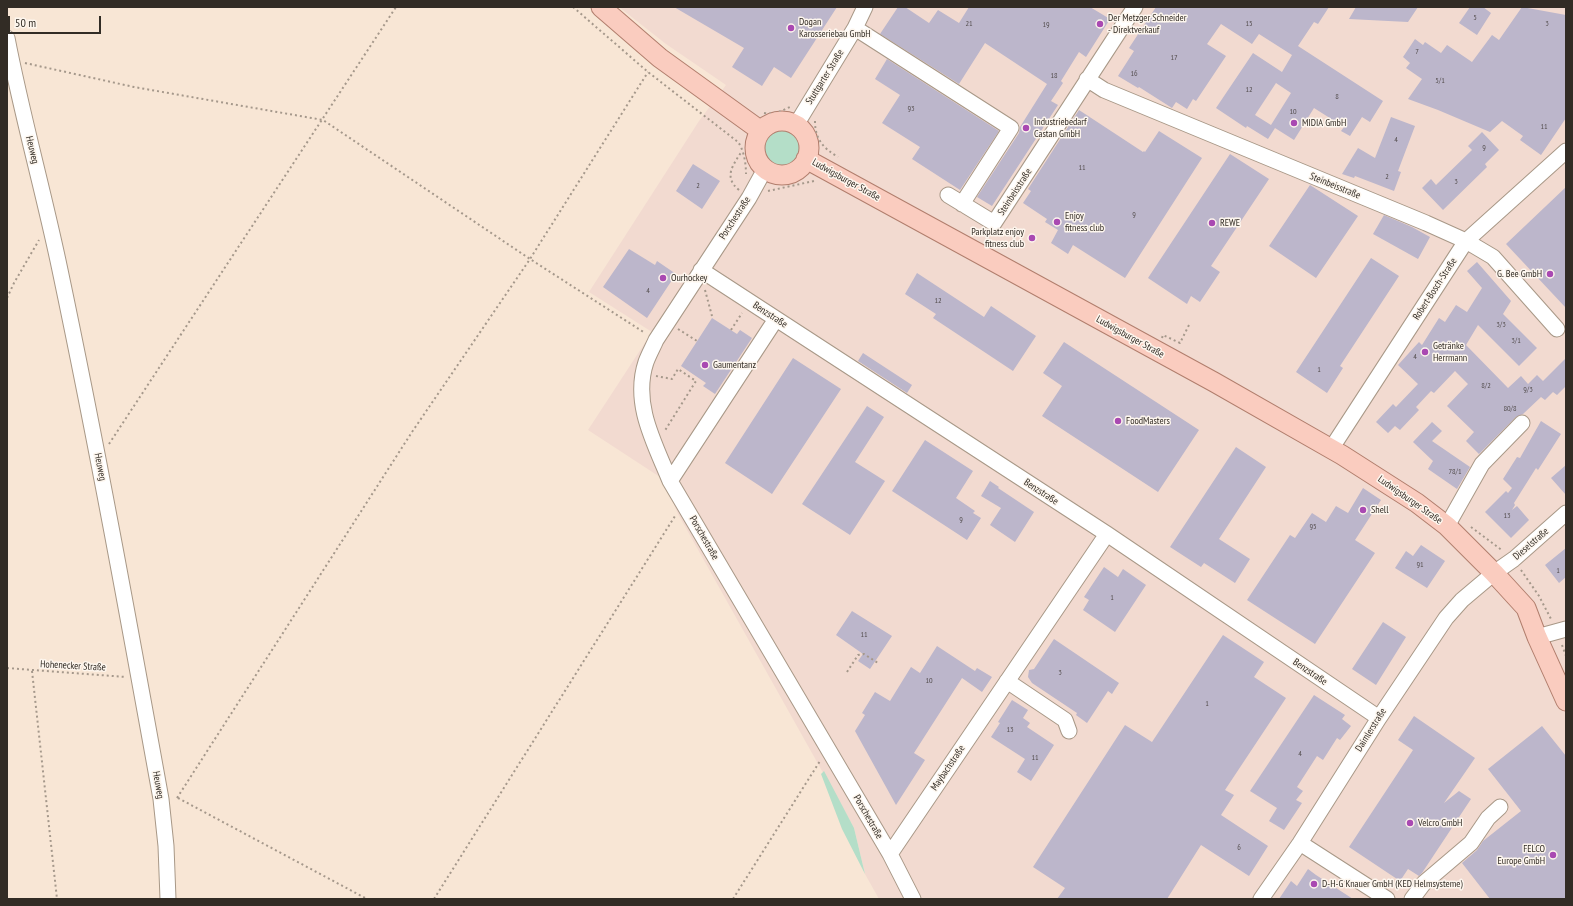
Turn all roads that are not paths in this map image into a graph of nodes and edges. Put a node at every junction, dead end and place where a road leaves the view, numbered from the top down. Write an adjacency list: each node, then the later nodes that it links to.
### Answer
1 (601, 7): 8 (main road)
2 (865, 7): 4 (street, Stuttgarter Straße)
3 (1135, 7): 6 (street, Steinbeisstraße)
4 (855, 28): 7 (street, Stuttgarter Straße); 13 (street)
5 (7, 38): 34 (street, Heuweg)
6 (1087, 79): 13 (street, Steinbeisstraße); 14 (street, Steinbeisstraße)
7 (804, 118): 8 (main road); 10 (main road)
8 (761, 131): 11 (main road)
9 (1566, 151): 14 (street, Robert-Bosch-Straße)
10 (819, 159): 11 (main road); 19 (main road, Ludwigsburger Straße)
11 (761, 177): 15 (street, Porschestraße)
12 (948, 195): 13 (street)
13 (962, 204)
14 (1466, 241): 17 (street, Steinbeisstraße); 19 (street, Robert-Bosch-Straße)
15 (701, 270): 16 (street, Benzstraße); 20 (street, Porschestraße)
16 (776, 319): 20 (street); 23 (street, Benzstraße)
17 (1557, 329)
18 (1522, 423): 22 (street, Ludwigsburger Straße)
19 (1331, 449): 22 (main road, Ludwigsburger Straße)
20 (670, 481): 33 (street, Porschestraße)
21 (1566, 513): 24 (street, Dieselstraße)
22 (1447, 526): 24 (main road, Ludwigsburger Straße)
23 (1107, 534): 27 (street, Maybachstraße); 29 (street, Benzstraße)
24 (1494, 573): 26 (main road, Ludwigsburger Straße); 29 (street, Daimlerstraße)
25 (1566, 629): 26 (street)
26 (1537, 638): 28 (main road, Ludwigsburger Straße)
27 (1006, 682): 30 (street); 33 (street, Maybachstraße)
28 (1566, 701)
29 (1379, 718): 32 (street, Daimlerstraße)
30 (1069, 731)
31 (1500, 807): 38 (street)
32 (1300, 843): 36 (street, Daimlerstraße); 37 (street)
33 (890, 854): 35 (street, Porschestraße)
34 (168, 899)
35 (913, 899)
36 (1262, 899)
37 (1387, 899)
38 (1412, 899)

